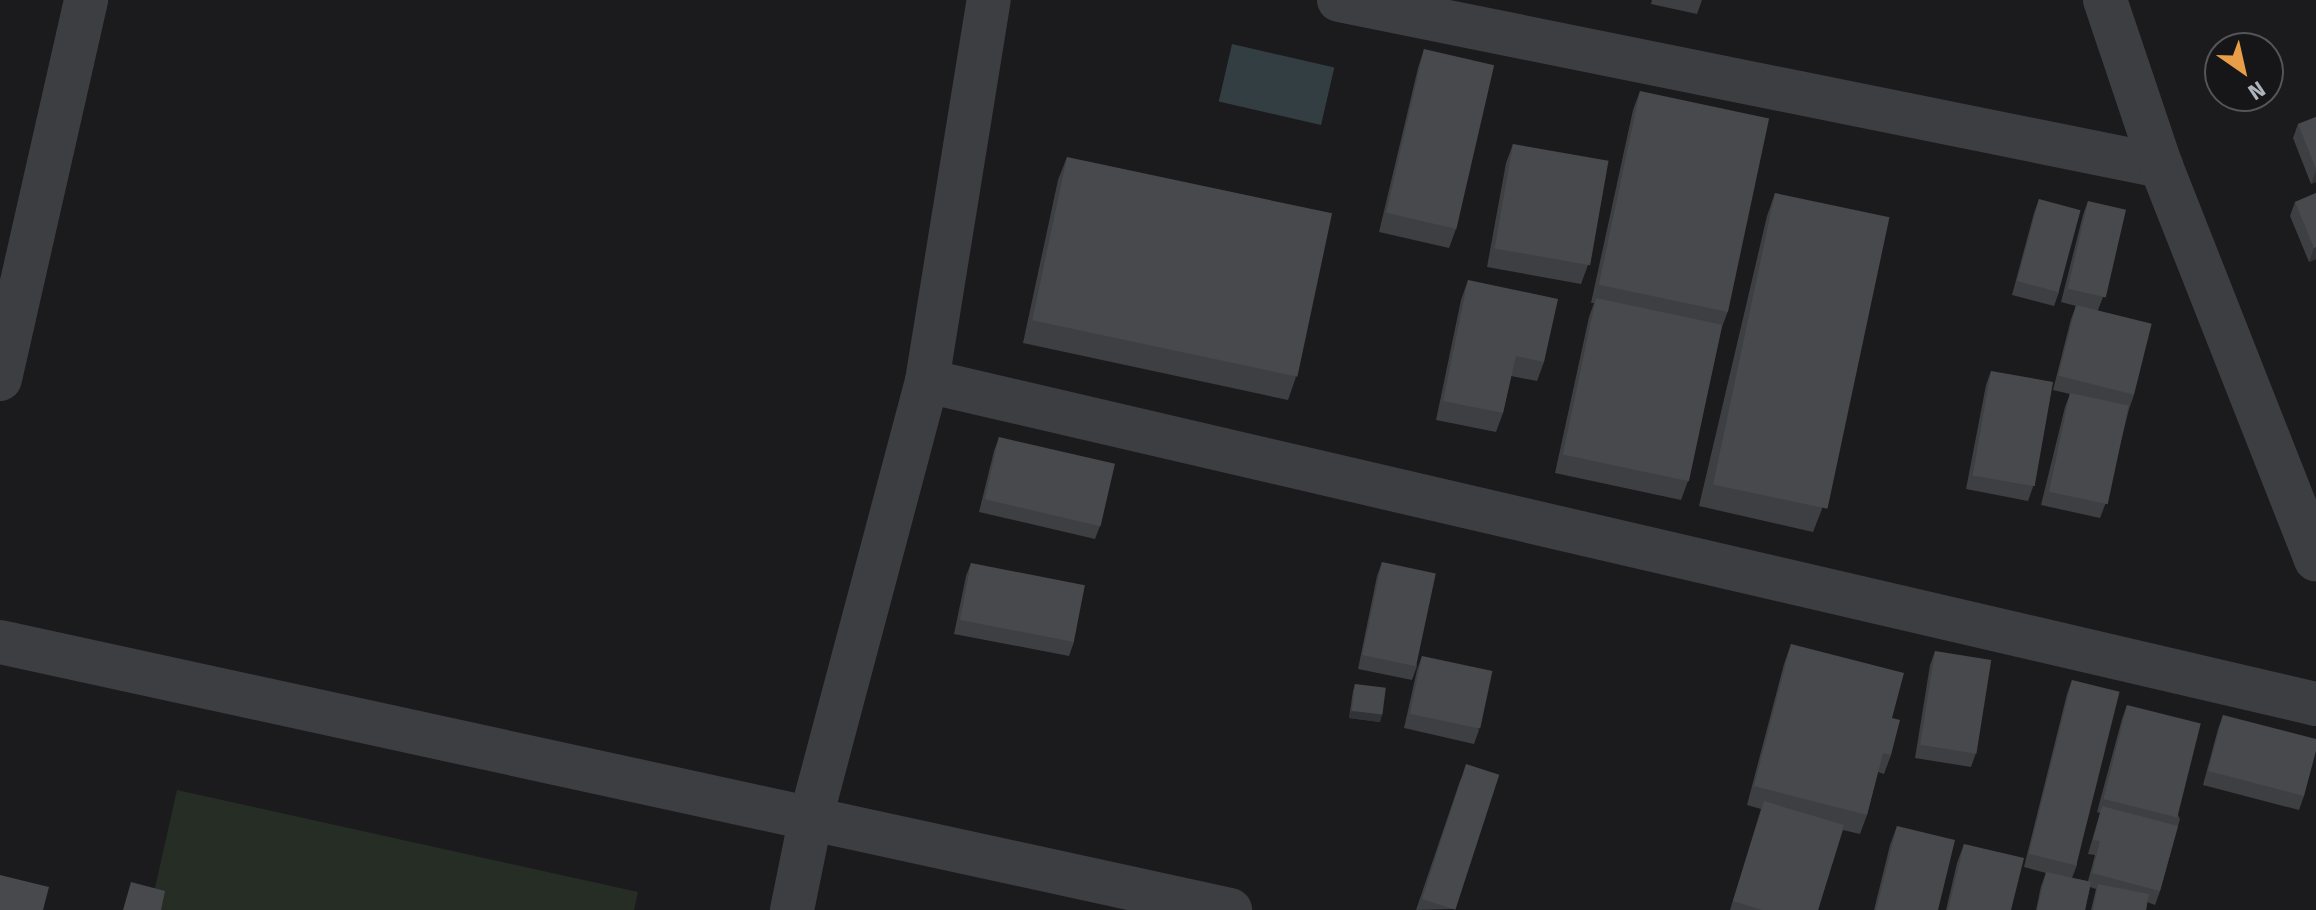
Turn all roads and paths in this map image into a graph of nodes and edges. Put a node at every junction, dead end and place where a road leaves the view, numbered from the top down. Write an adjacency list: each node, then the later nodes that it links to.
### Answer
1 (86, 0): 6 (street)
2 (989, 0): 7 (street)
3 (1339, 0): 5 (street)
4 (2105, 0): 5 (street)
5 (2161, 166): 8 (street)
6 (0, 379)
7 (927, 381): 10 (street); 11 (street)
8 (2316, 560)
9 (0, 642): 11 (street)
10 (2316, 704)
11 (811, 817): 12 (street); 13 (street)
12 (792, 910)
13 (1230, 910)

